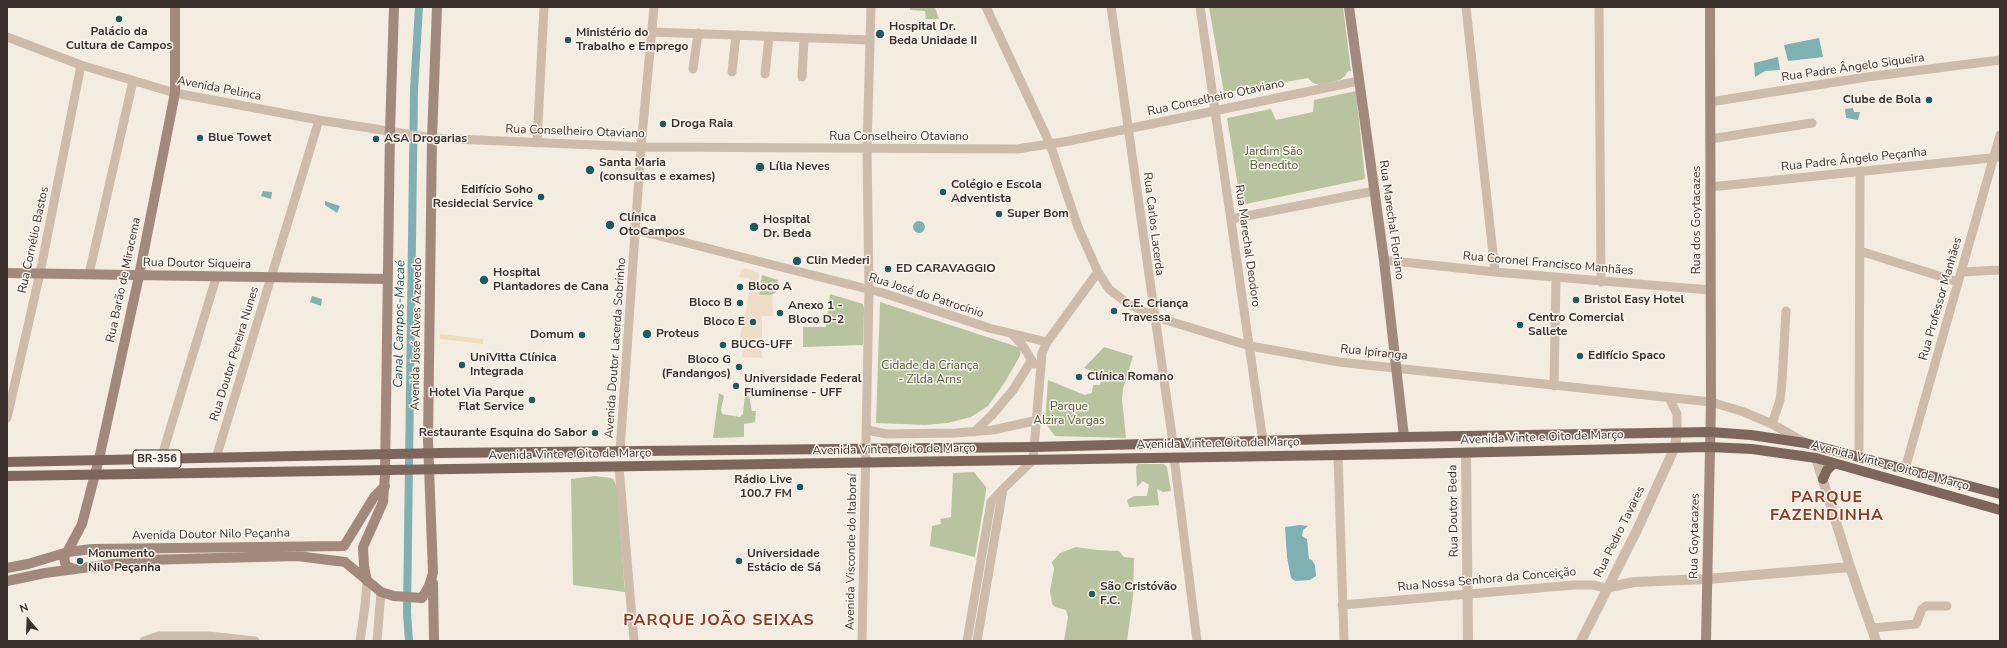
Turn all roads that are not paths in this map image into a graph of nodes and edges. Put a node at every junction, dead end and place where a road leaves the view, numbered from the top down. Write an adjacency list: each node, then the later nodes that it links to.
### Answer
1 (175, 7): 29 (main road, Rua Barão de Miracema)
2 (394, 7): 35 (main road)
3 (438, 7): 37 (main road, Avenida José Alves Azevedo)
4 (544, 7): 39 (street)
5 (654, 7): 14 (street, Avenida Doutor Lacerda Sobrinho)
6 (870, 7): 20 (street, Avenida Visconde do Itaboraí)
7 (986, 7): 40 (street, Rua Ipiranga)
8 (1111, 7): 34 (street, Rua Carlos Lacerda)
9 (1200, 7): 31 (street, Rua Marechal Deodoro)
10 (1349, 7): 28 (main road, Rua Marechal Floriano)
11 (1466, 7): 53 (street)
12 (1599, 7): 63 (street)
13 (1710, 7): 30 (main road, Rua dos Goytacazes)
14 (652, 32): 15 (street); 41 (street, Avenida Doutor Lacerda Sobrinho)
15 (698, 33): 16 (street); 23 (street)
16 (736, 35): 18 (street); 24 (street)
17 (7, 37): 22 (street, Avenida Pelinca)
18 (769, 37): 19 (street); 25 (street)
19 (804, 39): 20 (street); 26 (street)
20 (869, 40): 42 (street, Avenida Visconde do Itaboraí)
21 (2000, 60): 30 (street, Rua Padre Ângelo Siqueira)
22 (81, 65): 27 (street, Avenida Pelinca); 56 (street, Rua Cornélio Bastos)
23 (693, 69)
24 (732, 72)
25 (765, 74)
26 (802, 77)
27 (133, 81): 29 (street, Avenida Pelinca); 57 (street)
28 (1359, 81): 31 (street, Rua Conselheiro Otaviano); 46 (main road, Rua Marechal Floriano)
29 (175, 93): 32 (street, Avenida Pelinca); 58 (main road, Rua Barão de Miracema)
30 (1710, 102): 38 (main road, Rua dos Goytacazes)
31 (1215, 110): 34 (street, Rua Conselheiro Otaviano); 47 (street, Rua Marechal Deodoro)
32 (319, 120): 35 (street, Avenida Pelinca); 60 (street, Rua Doutor Pereira Nunes)
33 (1812, 123): 38 (street)
34 (1129, 128): 40 (street, Rua Conselheiro Otaviano); 68 (street, Rua Carlos Lacerda)
35 (390, 131): 37 (street, Avenida Pelinca); 62 (main road)
36 (2000, 135): 43 (street, Rua Professor Manhães)
37 (432, 138): 39 (street, Rua Conselheiro Otaviano); 94 (main road, Avenida José Alves Azevedo)
38 (1710, 139): 45 (main road, Rua dos Goytacazes)
39 (537, 143): 41 (street, Rua Conselheiro Otaviano)
40 (1050, 144): 42 (street, Rua Conselheiro Otaviano); 52 (street, Rua Ipiranga)
41 (641, 147): 42 (street, Rua Conselheiro Otaviano); 48 (street, Avenida Doutor Lacerda Sobrinho)
42 (867, 149): 65 (street, Avenida Visconde do Itaboraí)
43 (1997, 157): 44 (street, Rua Padre Ângelo Peçanha); 54 (street, Rua Professor Manhães)
44 (1860, 171): 45 (street, Rua Padre Ângelo Peçanha); 49 (street)
45 (1710, 187): 66 (main road, Rua dos Goytacazes)
46 (1374, 191): 47 (street); 50 (main road, Rua Marechal Floriano)
47 (1231, 219): 71 (street, Rua Marechal Deodoro)
48 (636, 230): 65 (street, Rua José do Patrocínio); 93 (street, Avenida Doutor Lacerda Sobrinho)
49 (1860, 251): 64 (street); 99 (street)
50 (1384, 260): 53 (street, Rua Coronel Francisco Manhães); 73 (main road, Rua Marechal Floriano)
51 (2000, 270): 54 (street)
52 (1098, 272): 68 (street, Rua Ipiranga); 70 (street)
53 (1495, 272): 61 (street, Rua Coronel Francisco Manhães)
54 (1961, 272): 64 (street, Rua Professor Manhães)
55 (7, 273): 56 (main road, Rua Doutor Siqueira)
56 (40, 273): 57 (main road, Rua Doutor Siqueira); 78 (street, Rua Cornélio Bastos)
57 (89, 274): 58 (main road, Rua Doutor Siqueira)
58 (139, 276): 59 (main road, Rua Doutor Siqueira); 103 (main road, Rua Barão de Miracema)
59 (216, 278): 60 (main road, Rua Doutor Siqueira); 104 (street)
60 (271, 278): 62 (main road, Rua Doutor Siqueira); 101 (street, Rua Doutor Pereira Nunes)
61 (1556, 278): 63 (street, Rua Coronel Francisco Manhães); 75 (street)
62 (387, 279): 96 (main road)
63 (1601, 282): 66 (street, Rua Coronel Francisco Manhães)
64 (1958, 282): 110 (street, Rua Professor Manhães)
65 (869, 290): 69 (street, Rua José do Patrocínio); 81 (street, Avenida Visconde do Itaboraí)
66 (1710, 290): 77 (main road, Rua dos Goytacazes)
67 (1786, 311): 80 (street)
68 (1153, 316): 71 (street, Rua Ipiranga); 87 (street, Rua Carlos Lacerda)
69 (1013, 335): 70 (street, Rua José do Patrocínio); 72 (street)
70 (1047, 342): 74 (street)
71 (1250, 346): 73 (street, Rua Ipiranga); 86 (street, Rua Marechal Deodoro)
72 (1031, 358): 74 (street); 82 (street)
73 (1397, 368): 75 (street, Rua Ipiranga); 85 (main road, Rua Marechal Floriano)
74 (1039, 382): 79 (street)
75 (1554, 386): 76 (street, Rua Ipiranga)
76 (1669, 398): 77 (street, Rua Ipiranga); 84 (street)
77 (1711, 402): 80 (street, Rua Ipiranga); 83 (main road, Rua dos Goytacazes)
78 (7, 418)
79 (1038, 420): 82 (street); 89 (street)
80 (1772, 424): 88 (street, Rua Ipiranga)
81 (867, 430): 82 (street); 92 (street, Avenida Visconde do Itaboraí)
82 (974, 432)
83 (1710, 432): 84 (main road, Avenida Vinte e Oito de Março); 88 (main road, Avenida Vinte e Oito de Março); 91 (main road, Rua Goytacazes)
84 (1677, 433): 85 (main road, Avenida Vinte e Oito de Março); 90 (street, Rua Pedro Tavares)
85 (1404, 437): 86 (main road, Avenida Vinte e Oito de Março); 97 (main road)
86 (1264, 440): 87 (main road, Avenida Vinte e Oito de Março)
87 (1173, 443): 89 (main road, Avenida Vinte e Oito de Março)
88 (1805, 443): 99 (main road, Avenida Vinte e Oito de Março); 102 (main road)
89 (1035, 447): 92 (main road, Avenida Vinte e Oito de Março); 105 (street)
90 (1674, 447): 91 (main road, Avenida Vinte e Oito de Março); 95 (main road, Avenida Vinte e Oito de Março); 123 (street, Rua Pedro Tavares)
91 (1709, 447): 102 (main road, Avenida Vinte e Oito de Março); 129 (main road, Rua Goytacazes)
92 (866, 449): 93 (main road, Avenida Vinte e Oito de Março); 107 (street, Avenida Visconde do Itaboraí)
93 (620, 451): 94 (main road, Avenida Vinte e Oito de Março)
94 (428, 453): 96 (main road, Avenida Vinte e Oito de Março); 111 (main road, Avenida José Alves Azevedo)
95 (1466, 453): 97 (main road, Avenida Vinte e Oito de Março); 136 (street, Rua Doutor Beda)
96 (389, 454): 101 (main road); 112 (main road)
97 (1405, 454): 98 (main road, Avenida Vinte e Oito de Março)
98 (1338, 455): 100 (main road, Avenida Vinte e Oito de Março); 138 (street)
99 (1858, 456): 110 (main road, Avenida Vinte e Oito de Março)
100 (1174, 457): 105 (main road, Avenida Vinte e Oito de Março); 151 (street)
101 (216, 458): 104 (main road, BR-356)
102 (1816, 458): 108 (main road, Avenida Vinte e Oito de Março); 115 (street)
103 (99, 459): 104 (main road, BR-356); 106 (main road); 113 (main road, Rua Barão de Miracema)
104 (161, 459)
105 (1033, 460): 107 (main road, Avenida Vinte e Oito de Março); 134 (street)
106 (7, 462)
107 (866, 463): 109 (main road, Avenida Vinte e Oito de Março); 148 (street, Avenida Visconde do Itaboraí)
108 (1833, 464): 115 (main road); 118 (main road, Avenida Vinte e Oito de Março)
109 (620, 467): 111 (main road, Avenida Vinte e Oito de Março); 147 (street)
110 (1905, 469): 117 (main road, Avenida Vinte e Oito de Março)
111 (424, 470): 112 (main road, Avenida Vinte e Oito de Março); 128 (main road, Avenida José Alves Azevedo)
112 (390, 471): 113 (main road); 116 (main road)
113 (94, 475): 114 (main road); 121 (main road, Rua Barão de Miracema)
114 (7, 476)
115 (1823, 479): 125 (street)
116 (385, 486): 119 (main road); 130 (main road)
117 (2000, 494)
118 (2000, 510)
119 (344, 546): 120 (main road, Avenida Doutor Nilo Peçanha); 122 (main road)
120 (92, 549): 121 (main road, Avenida Doutor Nilo Peçanha); 124 (main road)
121 (68, 552): 126 (main road, Avenida Doutor Nilo Peçanha); 127 (main road)
122 (340, 561): 124 (main road, Avenida Doutor Nilo Peçanha); 130 (main road)
123 (1618, 564): 132 (street); 133 (street, Rua Pedro Tavares)
124 (91, 566): 127 (main road, Avenida Doutor Nilo Peçanha)
125 (1850, 567): 129 (street, Rua Nossa Senhora da Conceição); 141 (street)
126 (7, 568)
127 (74, 569): 131 (main road, Avenida Doutor Nilo Peçanha)
128 (433, 573): 137 (main road, Avenida José Alves Azevedo); 140 (main road)
129 (1707, 579): 132 (street, Rua Nossa Senhora da Conceição); 155 (main road, Rua Goytacazes)
130 (366, 580): 135 (main road); 144 (street)
131 (7, 581)
132 (1634, 582): 133 (street, Rua Nossa Senhora da Conceição)
133 (1606, 588): 136 (street, Rua Nossa Senhora da Conceição); 154 (street, Rua Pedro Tavares)
134 (981, 590): 149 (street); 150 (street)
135 (381, 592): 137 (main road); 145 (street)
136 (1468, 594): 138 (street, Rua Nossa Senhora da Conceição); 153 (street, Rua Doutor Beda)
137 (419, 598): 140 (main road)
138 (1342, 605): 152 (street)
139 (1947, 606): 141 (street)
140 (433, 622): 146 (main road)
141 (1872, 628): 156 (street)
142 (144, 641): 143 (street)
143 (255, 641)
144 (360, 641)
145 (377, 641)
146 (434, 641)
147 (634, 641)
148 (862, 641)
149 (967, 641)
150 (977, 641)
151 (1197, 641)
152 (1344, 641)
153 (1468, 641)
154 (1580, 641)
155 (1706, 641)
156 (1876, 641)

